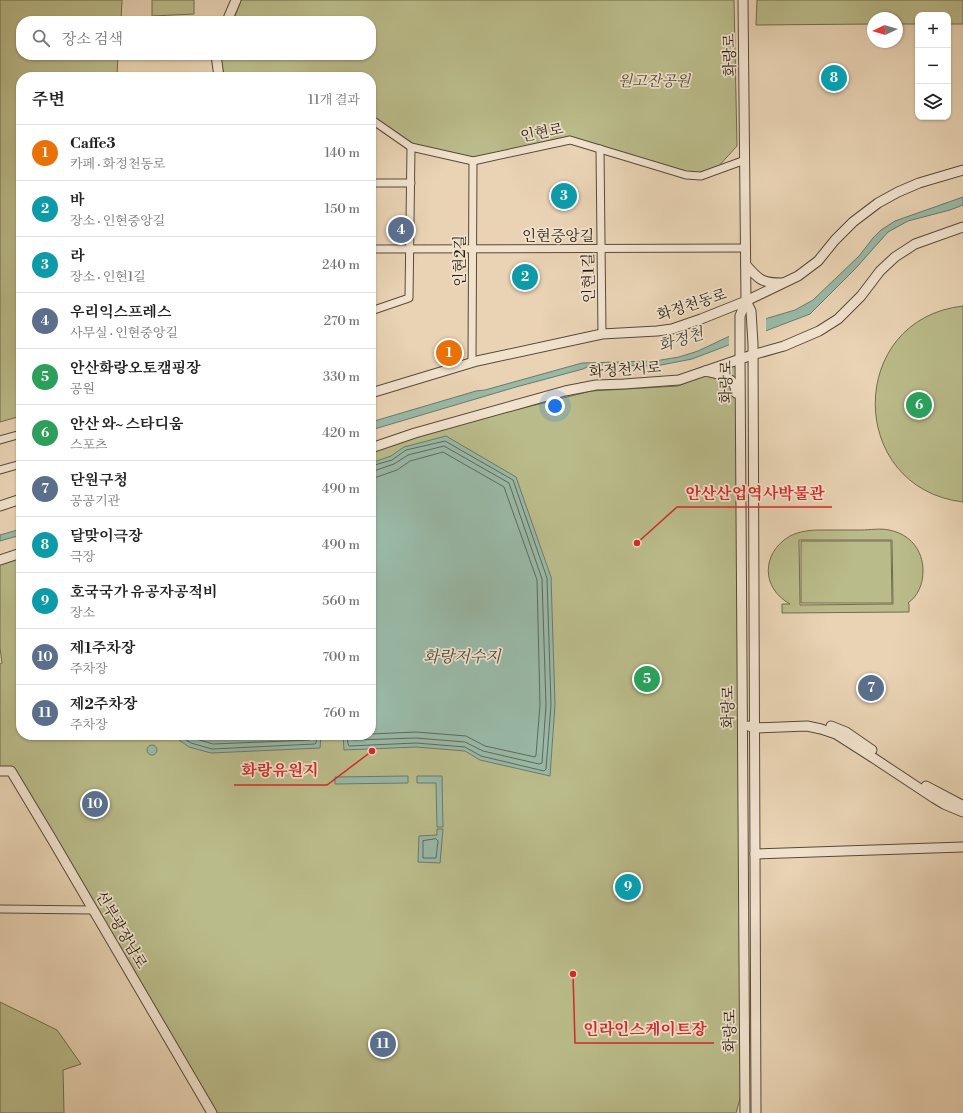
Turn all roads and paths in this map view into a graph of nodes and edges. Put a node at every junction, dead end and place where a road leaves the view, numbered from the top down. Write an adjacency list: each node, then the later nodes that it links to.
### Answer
1 (236, 0): 3 (street)
2 (743, 0): 10 (street, 화랑로)
3 (229, 16)
4 (217, 60): 5 (street)
5 (218, 72)
6 (376, 123): 7 (street, 인현로)
7 (411, 147): 9 (street, 인현로); 13 (street)
8 (600, 149): 9 (street, 인현로); 10 (street, 인현로); 15 (street, 인현1길)
9 (473, 160): 19 (street, 인현2길)
10 (745, 160): 16 (street, 화랑로)
11 (963, 170): 21 (street, 화정천동로)
12 (376, 183): 13 (street)
13 (411, 183): 18 (street)
14 (963, 227): 25 (street, 화정천서로)
15 (601, 248): 16 (street, 인현중앙길); 19 (street, 인현중앙길); 24 (street, 인현1길)
16 (746, 248): 20 (street, 화랑로)
17 (376, 249): 18 (street, 인현중앙길)
18 (410, 249): 19 (street, 인현중앙길); 23 (street)
19 (473, 249): 27 (street, 인현2길)
20 (746, 266): 21 (street); 22 (street, 화랑로)
21 (782, 283): 22 (street, 화정천동로)
22 (746, 301): 24 (street, 화정천동로); 25 (street, 화랑로); 26 (street, 화랑로)
23 (376, 309)
24 (602, 334): 27 (street, 화정천동로)
25 (752, 355): 26 (street, 화정천서로); 41 (street, 화랑로)
26 (740, 359): 28 (street, 화정천서로); 30 (street, 화랑로)
27 (472, 362): 29 (street, 화정천동로)
28 (705, 371): 30 (street); 33 (street, 화정천서로)
29 (376, 392)
30 (740, 414): 40 (street, 화랑로)
31 (16, 435): 32 (street)
32 (0, 440)
33 (376, 446)
34 (16, 465): 35 (street)
35 (0, 470)
36 (16, 501): 37 (street)
37 (0, 506)
38 (16, 555): 39 (street)
39 (0, 560)
40 (742, 724): 41 (street); 49 (street, 화랑로)
41 (754, 724): 43 (street); 44 (street); 46 (street, 화랑로)
42 (0, 771): 48 (street, 선부광장남로)
43 (963, 806)
44 (963, 812)
45 (963, 847): 46 (street)
46 (754, 854): 53 (street, 화랑로)
47 (0, 909): 48 (street)
48 (94, 910): 50 (street, 선부광장남로)
49 (745, 1079): 51 (street); 52 (street, 화랑로)
50 (212, 1113)
51 (739, 1113)
52 (745, 1113)
53 (756, 1113)

